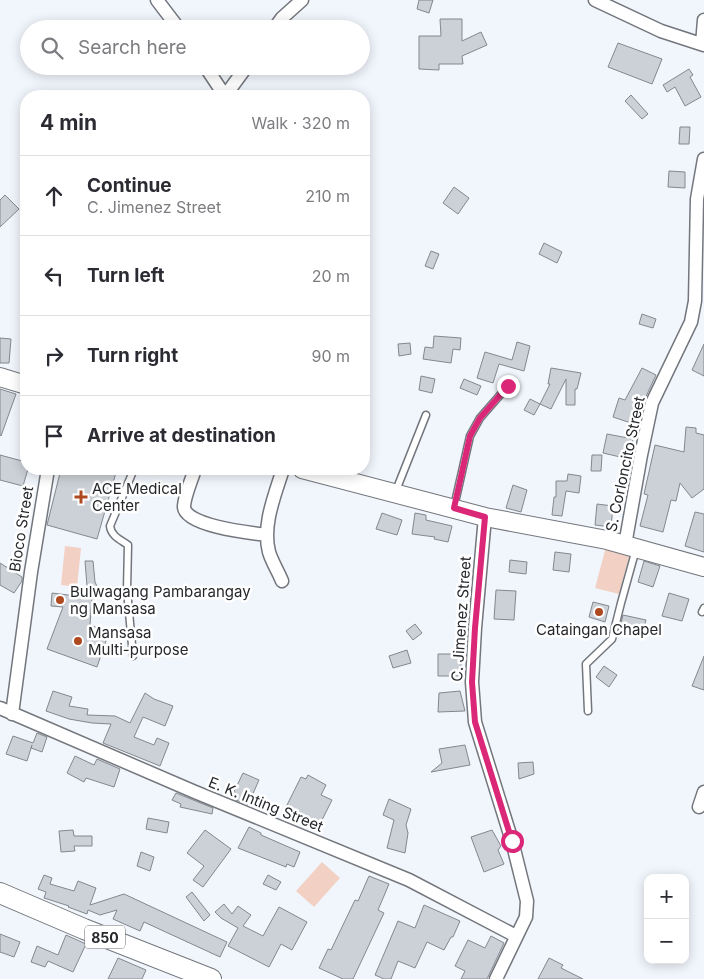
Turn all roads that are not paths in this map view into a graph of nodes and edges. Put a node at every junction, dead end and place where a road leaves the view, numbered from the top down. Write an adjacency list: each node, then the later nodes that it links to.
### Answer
1 (157, 0): 4 (street)
2 (302, 0): 5 (street)
3 (594, 0): 7 (street)
4 (173, 20)
5 (281, 20)
6 (704, 20): 7 (street)
7 (703, 44)
8 (211, 75): 10 (street)
9 (240, 75): 11 (street)
10 (221, 90)
11 (229, 90)
12 (704, 158): 13 (street, S. Corloncito Street)
13 (701, 199): 27 (street, S. Corloncito Street)
14 (0, 377): 15 (main road)
15 (20, 383)
16 (508, 386): 24 (lane)
17 (426, 415): 23 (lane)
18 (47, 475): 33 (street, Bioco Street)
19 (131, 475): 30 (lane)
20 (193, 475): 26 (street)
21 (280, 475): 26 (street)
22 (324, 475): 23 (main road)
23 (394, 494): 24 (main road)
24 (454, 508): 25 (main road)
25 (485, 517): 27 (main road); 37 (street, C. Jimenez Street)
26 (266, 535): 29 (street)
27 (631, 546): 28 (main road); 32 (lane)
28 (704, 567)
29 (282, 581)
30 (133, 656)
31 (0, 708): 33 (street, E. K. Inting Street)
32 (588, 711)
33 (12, 714): 37 (street, E. K. Inting Street)
34 (704, 792): 35 (street)
35 (699, 808)
36 (0, 893): 38 (main road, 850)
37 (516, 936): 39 (street, C. Jimenez Street)
38 (210, 979)
39 (496, 979)

